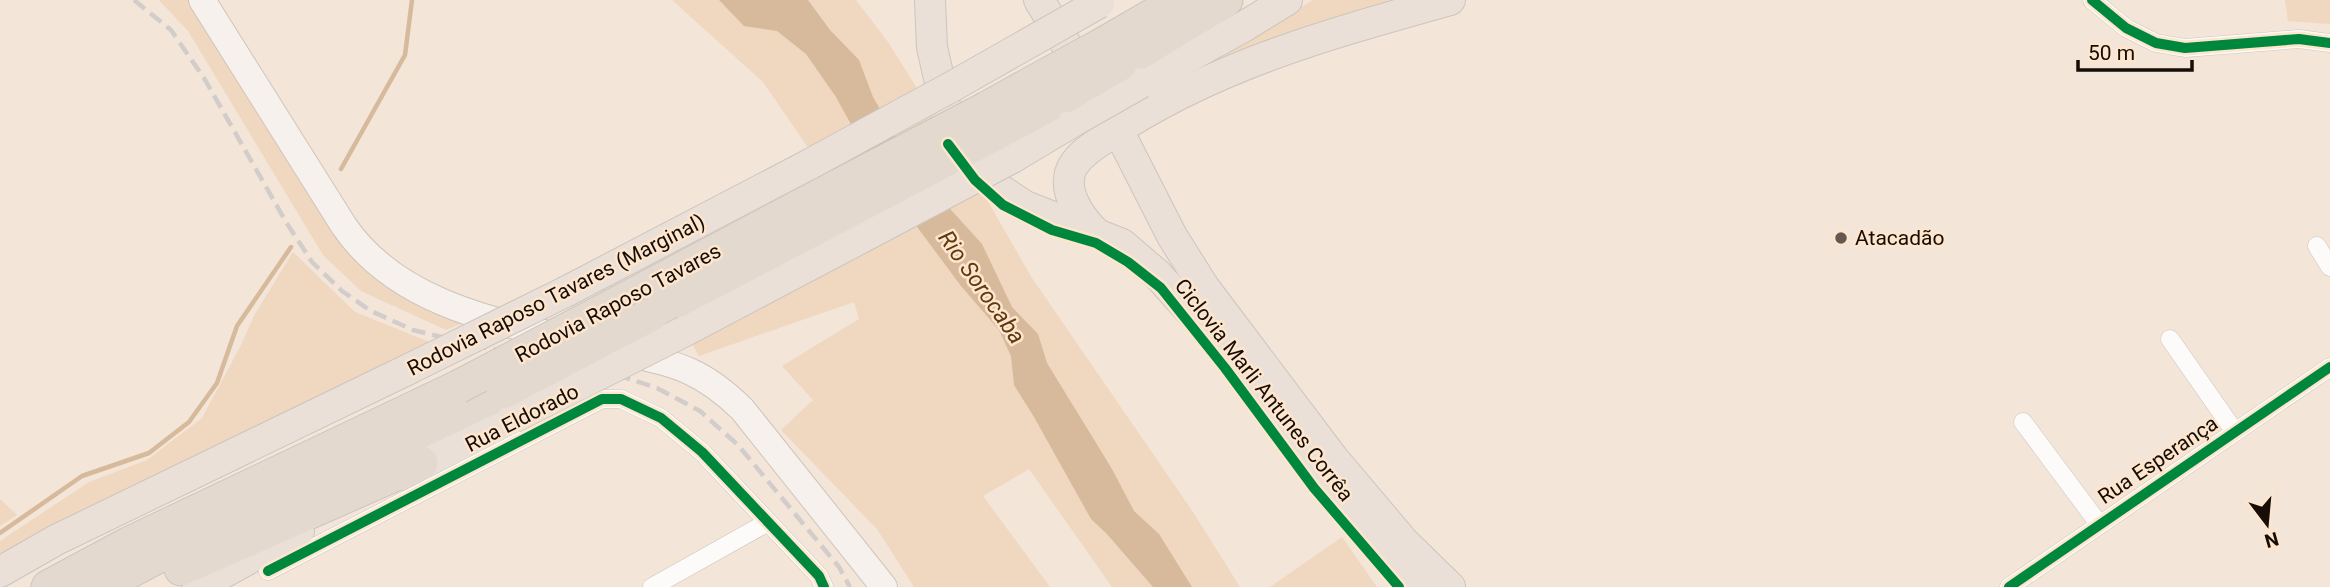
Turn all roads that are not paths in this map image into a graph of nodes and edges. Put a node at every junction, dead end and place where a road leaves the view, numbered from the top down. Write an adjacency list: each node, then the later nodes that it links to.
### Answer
1 (202, 0): 36 (main road)
2 (951, 0): 10 (highway)
3 (1179, 0): 12 (highway, Rodovia Raposo Tavares)
4 (1226, 0): 12 (highway, Rodovia Raposo Tavares)
5 (1287, 0): 12 (highway)
6 (1450, 0): 12 (highway)
7 (2092, 0): 11 (street)
8 (1101, 1): 29 (highway, Rodovia Raposo Tavares (Marginal), bridge)
9 (1051, 8): 13 (highway)
10 (931, 13): 17 (highway)
11 (2330, 43)
12 (1131, 73): 13 (highway); 15 (highway); 16 (highway, Rodovia Raposo Tavares, bridge); 16 (highway, Rodovia Raposo Tavares, bridge)
13 (1118, 130): 14 (highway); 15 (highway)
14 (1091, 148): 15 (highway); 17 (highway)
15 (1144, 180): 38 (highway)
16 (848, 213): 22 (highway, Rodovia Raposo Tavares, bridge); 22 (highway, bridge); 30 (highway, Rodovia Raposo Tavares, bridge)
17 (1097, 234): 37 (highway)
18 (2317, 246): 19 (street)
19 (2330, 267)
20 (2170, 339): 24 (street)
21 (2330, 367): 24 (street, Rua Esperança)
22 (508, 405): 25 (highway); 31 (highway, Rodovia Raposo Tavares)
23 (2023, 422): 27 (street)
24 (2235, 432): 27 (street, Rua Esperança)
25 (421, 463): 32 (highway); 33 (highway)
26 (768, 522): 28 (street, Rua Eldorado); 34 (street); 35 (street, Rua Eldorado)
27 (2099, 524): 39 (street, Rua Esperança)
28 (268, 570)
29 (0, 572)
30 (48, 587)
31 (100, 587)
32 (140, 587)
33 (198, 587)
34 (652, 587)
35 (824, 587)
36 (884, 587)
37 (1418, 587)
38 (1450, 587)
39 (2009, 587)

